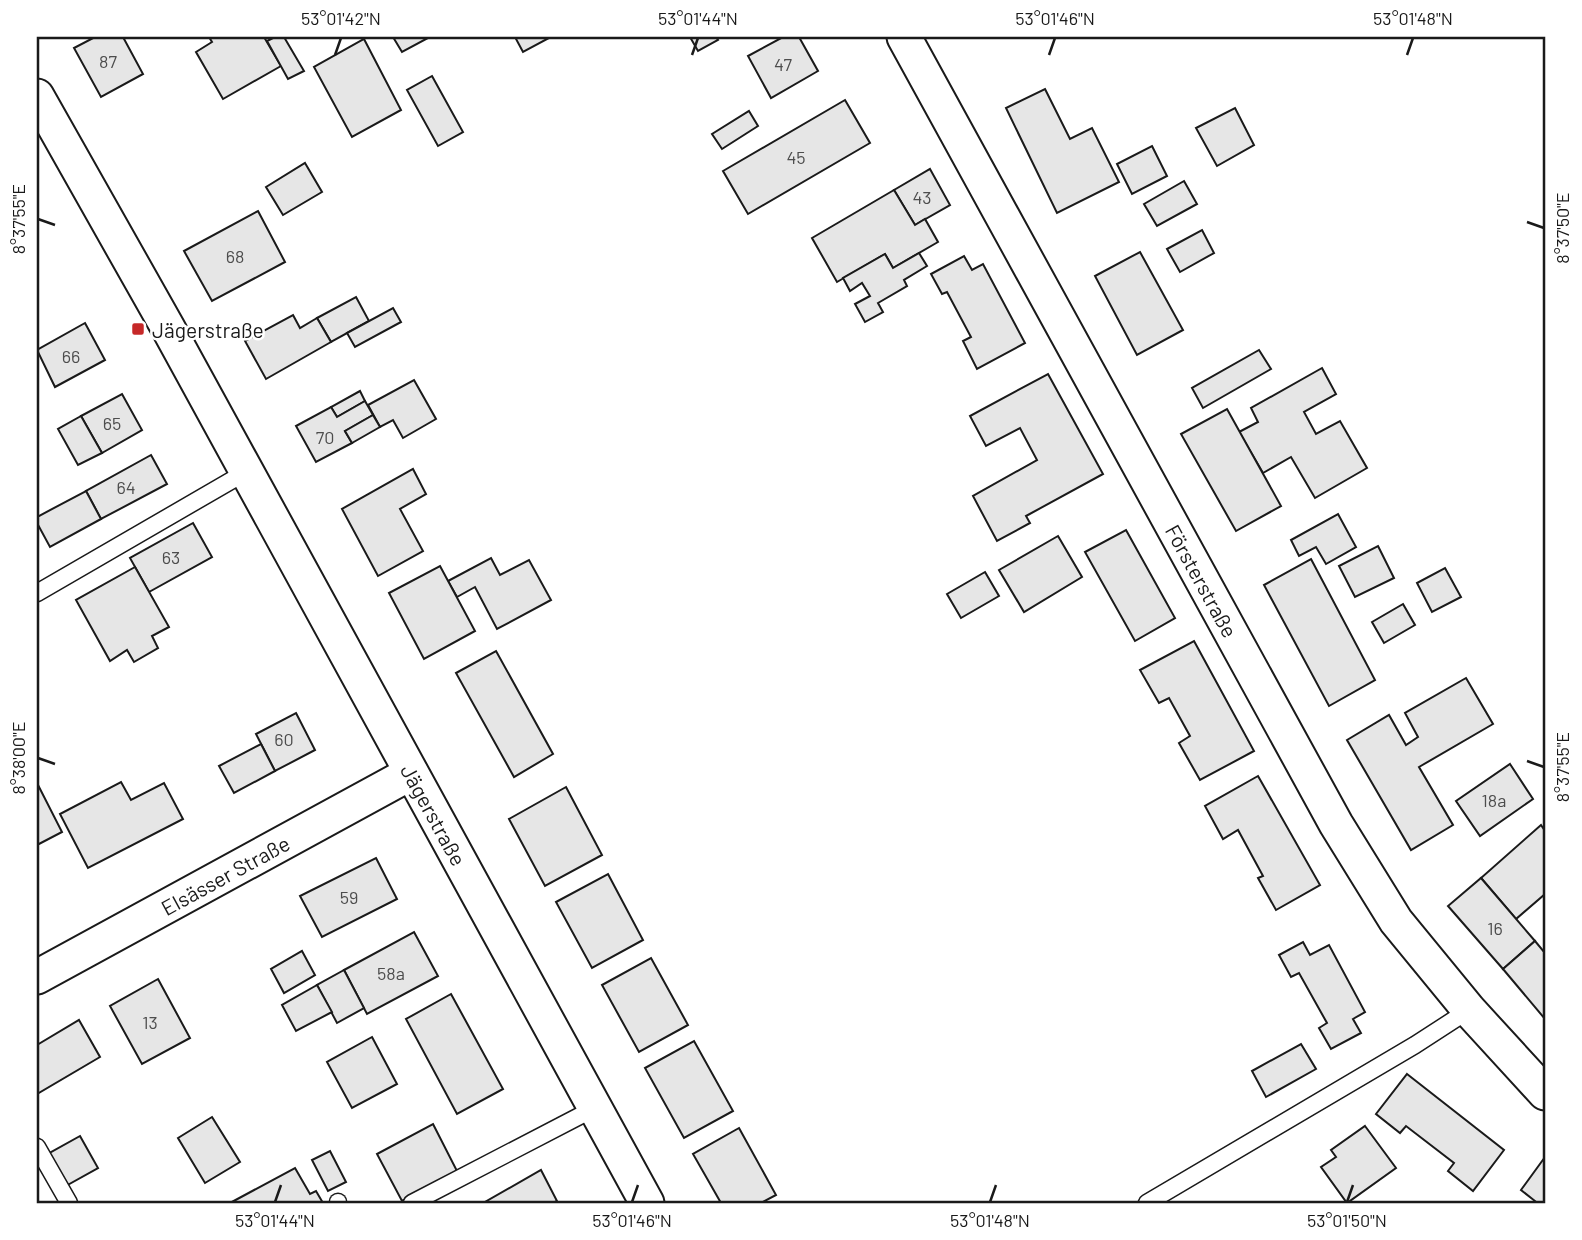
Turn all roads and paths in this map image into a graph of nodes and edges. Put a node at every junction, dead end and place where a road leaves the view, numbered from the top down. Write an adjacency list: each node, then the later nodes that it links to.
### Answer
1 (904, 37): 7 (street, Försterstraße)
2 (37, 96): 3 (street, Jägerstraße)
3 (246, 472): 4 (lane); 5 (street, Jägerstraße)
4 (37, 593)
5 (411, 773): 6 (street, Elsässer Straße); 9 (street, Jägerstraße)
6 (37, 977)
7 (1469, 1010): 8 (street, Försterstraße); 14 (lane)
8 (1545, 1093)
9 (595, 1108): 12 (lane); 13 (street, Jägerstraße)
10 (37, 1147): 11 (lane)
11 (69, 1203)
12 (412, 1203)
13 (647, 1203)
14 (1147, 1203)

